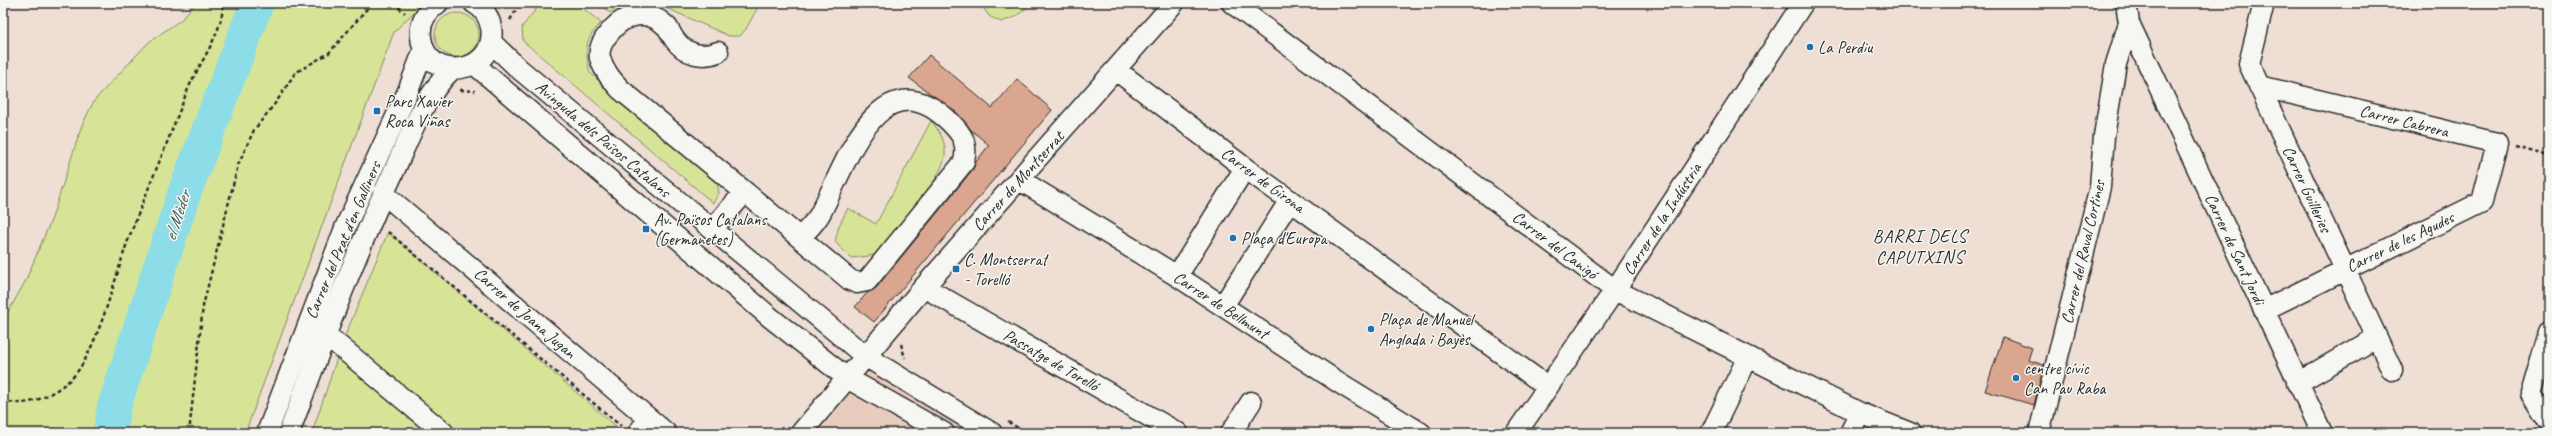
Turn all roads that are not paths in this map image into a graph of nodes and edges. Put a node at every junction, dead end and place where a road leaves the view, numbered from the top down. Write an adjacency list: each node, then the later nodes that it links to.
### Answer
1 (474, 3): 9 (street)
2 (498, 3): 9 (street)
3 (1174, 3): 18 (street, Carrer de Montserrat)
4 (1232, 3): 31 (street, Carrer del Canigó)
5 (1803, 3): 31 (street, Carrer de la Indústria)
6 (2126, 3): 10 (street, Carrer de Sant Jordi)
7 (2264, 3): 19 (street, Carrer Guilleries)
8 (428, 8): 12 (street)
9 (489, 21): 11 (street)
10 (2129, 23): 15 (street, Carrer del Raval Cortines); 16 (street, Carrer de Sant Jordi)
11 (491, 42): 14 (street); 26 (street, Avinguda dels Països Catalans)
12 (424, 49): 17 (street); 47 (street, Carrer del Prat d'en Galliners)
13 (718, 52): 23 (street)
14 (474, 64): 17 (street); 40 (street, Avinguda dels Països Catalans)
15 (2116, 64): 16 (street); 61 (street, Carrer del Raval Cortines)
16 (2149, 64): 33 (street, Carrer de Sant Jordi)
17 (452, 69): 24 (street, Carrer del Prat d'en Galliners)
18 (1116, 70): 21 (street, Carrer de Girona); 22 (street, Carrer de Montserrat)
19 (2259, 86): 20 (street, Carrer Cabrera); 28 (street, Carrer Guilleries)
20 (2498, 143): 28 (street, Carrer de les Agudes)
21 (1245, 168): 25 (street, Carrer de Girona); 29 (street)
22 (1020, 180): 29 (street, Carrer de Bellmunt); 30 (street, Carrer de Montserrat)
23 (744, 192): 26 (street); 27 (street)
24 (383, 193): 35 (street, Carrer del Prat d'en Galliners); 46 (street, Carrer de Joana Jugan)
25 (1290, 200): 32 (street); 42 (street, Carrer de Girona)
26 (712, 229): 37 (street, Avinguda dels Països Catalans)
27 (800, 238): 27 (street)
28 (2344, 270): 33 (street, Carrer de les Agudes); 36 (street, Carrer Guilleries)
29 (1176, 276): 32 (street, Carrer de Bellmunt)
30 (924, 287): 37 (street, Carrer de Montserrat); 54 (street, Passatge de Torelló)
31 (1614, 290): 38 (street, Carrer del Canigó); 42 (street, Carrer de la Indústria)
32 (1223, 306): 56 (street, Carrer de Bellmunt)
33 (2264, 310): 41 (street, Carrer de Sant Jordi)
34 (2549, 332): 45 (street)
35 (326, 334): 48 (street, Carrer del Prat d'en Galliners); 49 (street)
36 (2376, 338): 39 (street, Carrer Guilleries); 41 (street)
37 (865, 356): 40 (street, Carrer de Montserrat); 53 (street, Avinguda dels Països Catalans)
38 (1748, 357): 44 (street, Carrer del Canigó); 58 (street)
39 (2392, 370)
40 (847, 378): 51 (street, Carrer de Montserrat); 52 (street, Avinguda dels Països Catalans)
41 (2296, 383): 62 (street, Carrer de Sant Jordi)
42 (1548, 387): 57 (street, Carrer de la Indústria)
43 (1251, 402): 55 (street)
44 (1860, 413): 59 (street); 60 (street, Carrer del Canigó)
45 (2549, 422)
46 (637, 427): 50 (street, Carrer de Joana Jugan)
47 (267, 433)
48 (289, 433)
49 (444, 433)
50 (666, 433)
51 (801, 433)
52 (944, 433)
53 (992, 433)
54 (1178, 433)
55 (1231, 433)
56 (1421, 433)
57 (1516, 433)
58 (1711, 433)
59 (1850, 433)
60 (1910, 433)
61 (2039, 433)
62 (2322, 433)

